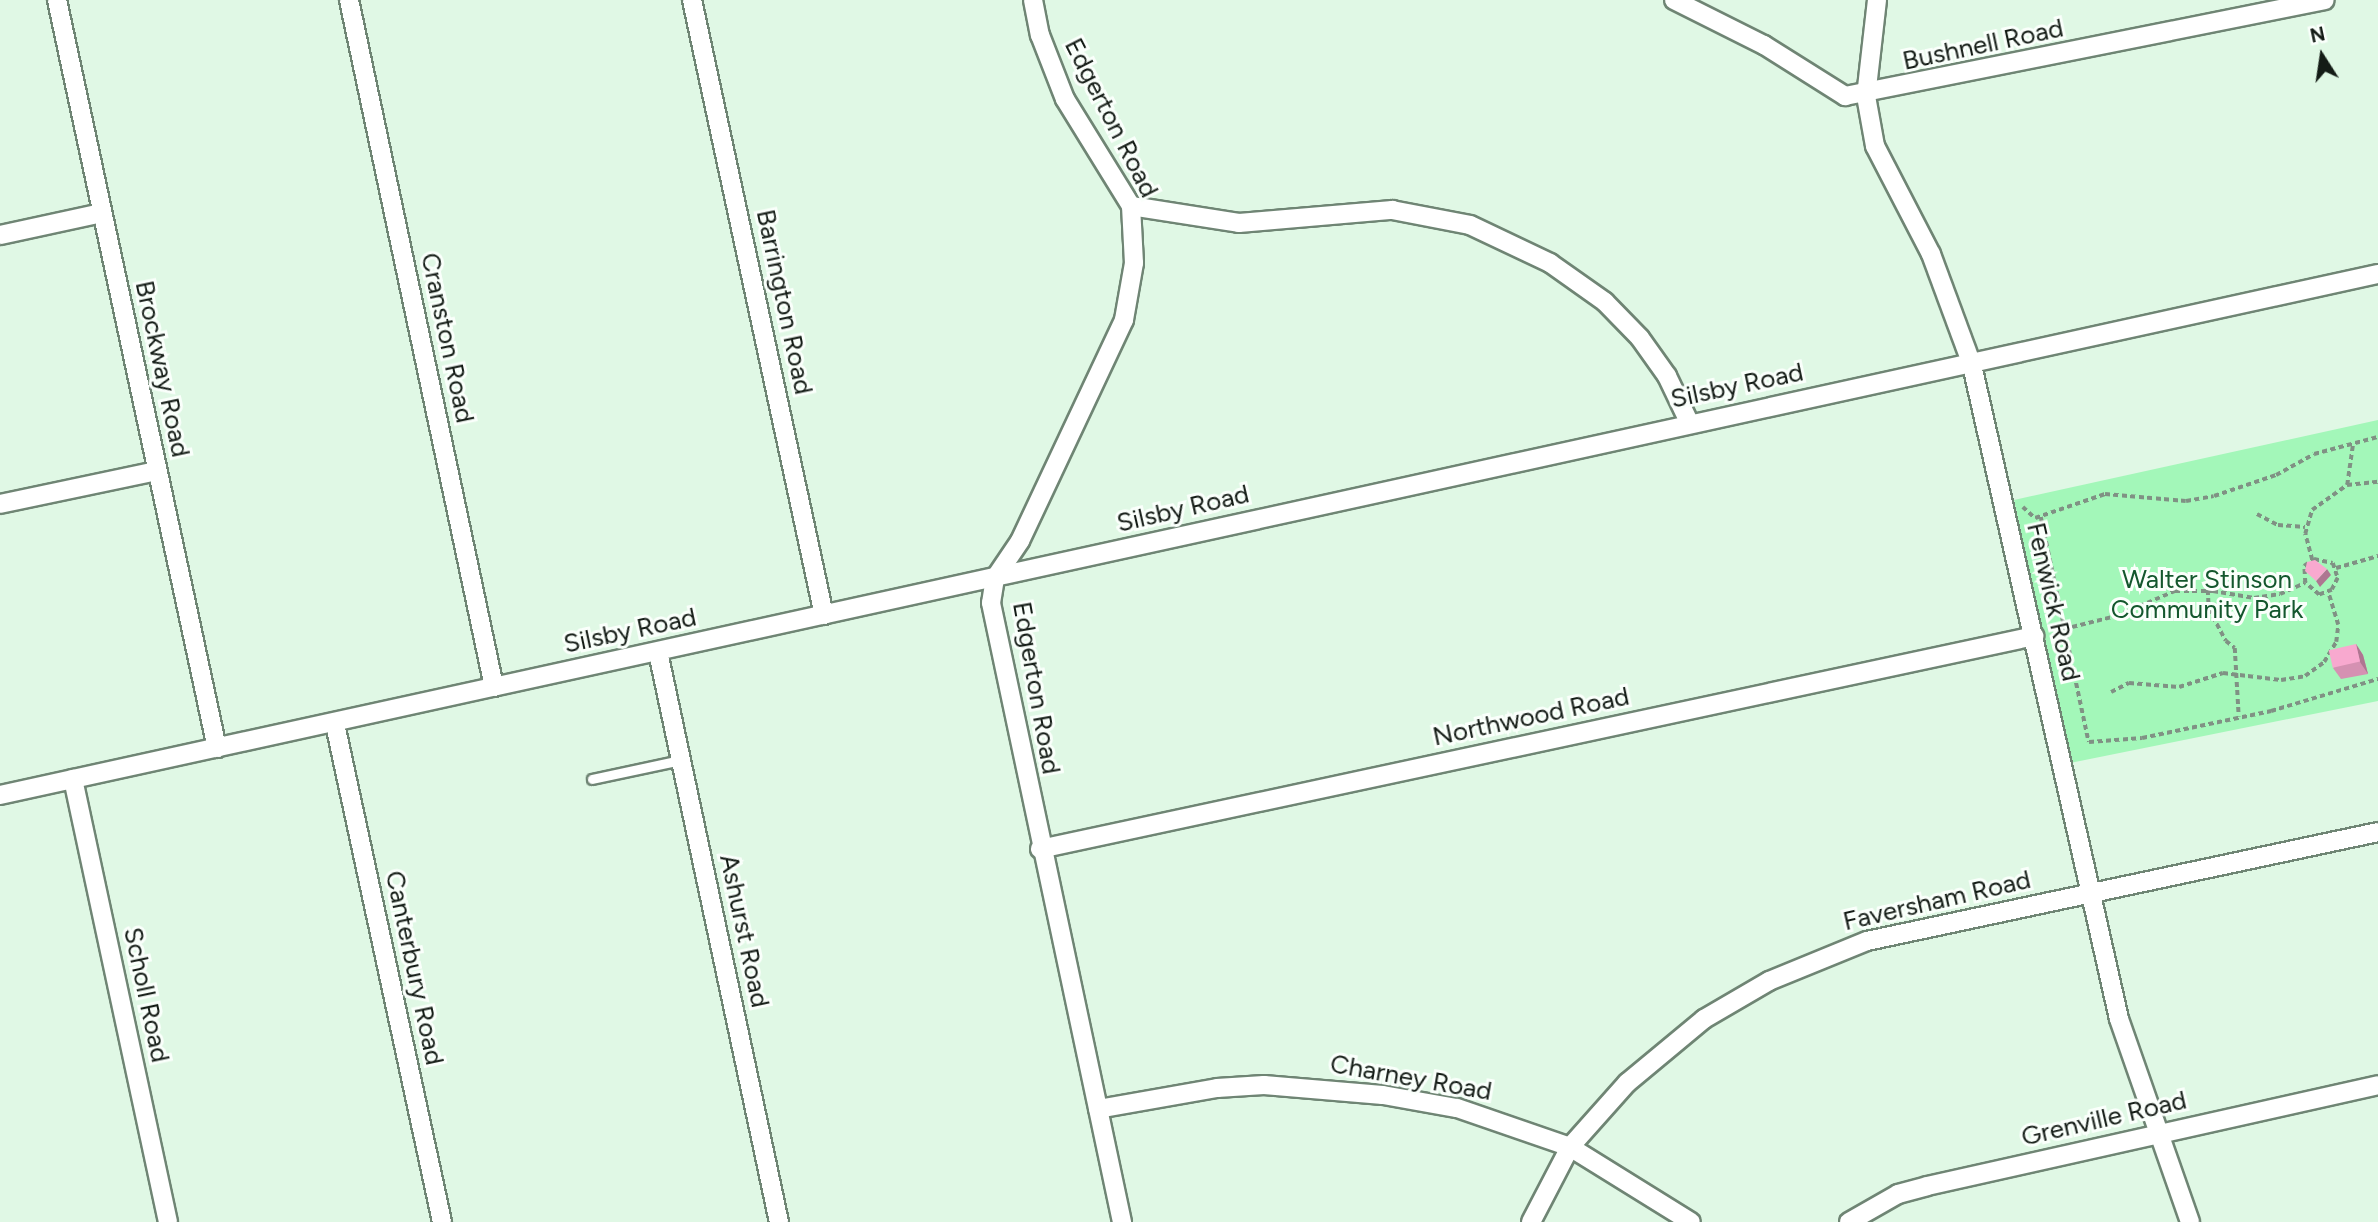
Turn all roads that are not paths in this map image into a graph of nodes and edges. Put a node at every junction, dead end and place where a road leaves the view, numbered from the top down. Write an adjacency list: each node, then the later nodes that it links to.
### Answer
1 (57, 0): 10 (street, Brockway Road)
2 (349, 0): 21 (street, Cranston Road)
3 (692, 0): 18 (street, Barrington Road)
4 (1032, 0): 9 (street, Edgerton Road)
5 (1674, 0): 8 (street, Bushnell Road)
6 (1877, 0): 8 (street, Fenwick Road)
7 (2324, 0): 8 (street, Bushnell Road)
8 (1866, 96): 13 (street, Fenwick Road)
9 (1131, 206): 14 (street); 17 (street, Edgerton Road)
10 (102, 213): 11 (street); 15 (street, Brockway Road)
11 (0, 234)
12 (2378, 274): 13 (street, Silsby Road)
13 (1972, 365): 14 (street, Silsby Road); 19 (street, Fenwick Road)
14 (1689, 422): 17 (street, Silsby Road)
15 (156, 471): 16 (street); 23 (street, Brockway Road)
16 (0, 504)
17 (995, 578): 18 (street, Silsby Road); 29 (street, Edgerton Road)
18 (824, 615): 20 (street, Silsby Road)
19 (2034, 636): 29 (street, Northwood Road); 30 (street, Fenwick Road)
20 (658, 652): 21 (street, Silsby Road); 24 (street, Ashurst Road)
21 (494, 687): 22 (street, Silsby Road)
22 (335, 724): 23 (street, Silsby Road); 36 (street, Canterbury Road)
23 (217, 748): 25 (street, Silsby Road)
24 (681, 760): 26 (lane); 37 (street, Ashurst Road)
25 (73, 779): 27 (street, Silsby Road); 35 (street, Scholl Road)
26 (592, 779)
27 (0, 795)
28 (2378, 832): 30 (street, Faversham Road)
29 (1040, 849): 32 (street, Edgerton Road)
30 (2091, 894): 33 (street, Fenwick Road); 34 (street, Faversham Road)
31 (2378, 1085): 33 (street, Grenville Road)
32 (1098, 1109): 34 (street, Charney Road); 38 (street, Edgerton Road)
33 (2156, 1134): 41 (street, Grenville Road); 42 (street, Fenwick Road)
34 (1570, 1147): 39 (street, Faversham Road); 40 (street, Charney Road)
35 (168, 1222)
36 (442, 1222)
37 (779, 1222)
38 (1122, 1222)
39 (1531, 1222)
40 (1691, 1222)
41 (1849, 1222)
42 (2190, 1222)

